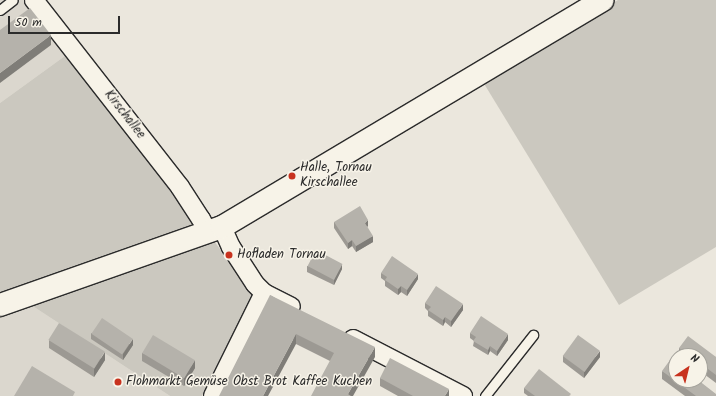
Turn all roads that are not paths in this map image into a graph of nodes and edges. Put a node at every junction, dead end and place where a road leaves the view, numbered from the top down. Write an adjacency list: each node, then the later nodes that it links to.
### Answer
1 (13, 0): 4 (lane)
2 (34, 0): 5 (street, Kirschallee)
3 (603, 0): 5 (main road)
4 (0, 10)
5 (215, 230): 6 (street, Kirschallee); 7 (main road)
6 (264, 293): 8 (street); 11 (street)
7 (0, 305)
8 (305, 314)
9 (339, 332): 12 (street)
10 (533, 335): 13 (lane)
11 (213, 396)
12 (462, 396)
13 (485, 396)

